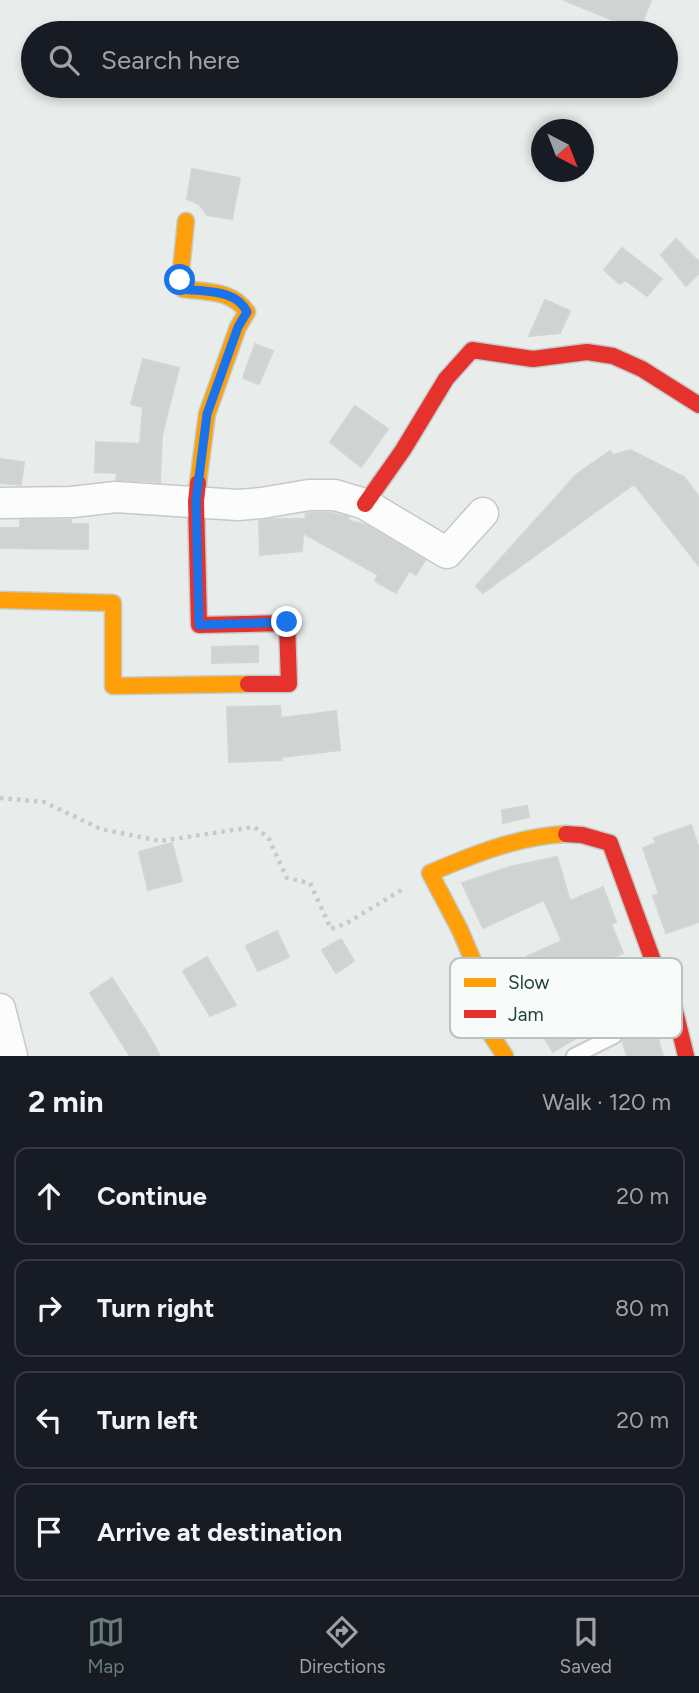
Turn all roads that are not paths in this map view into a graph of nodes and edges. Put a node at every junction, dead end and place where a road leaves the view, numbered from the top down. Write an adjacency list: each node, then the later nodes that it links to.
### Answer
1 (186, 221): 3 (street)
2 (699, 405): 5 (street)
3 (196, 501): 4 (street); 5 (street); 7 (street)
4 (0, 503)
5 (365, 504): 6 (street)
6 (483, 513)
7 (0, 600)
8 (472, 958): 9 (street)
9 (652, 958)
10 (0, 1009): 14 (street)
11 (494, 1038): 15 (street)
12 (610, 1038): 16 (lane)
13 (682, 1038): 17 (street)
14 (12, 1056)
15 (505, 1056)
16 (575, 1056)
17 (686, 1056)

